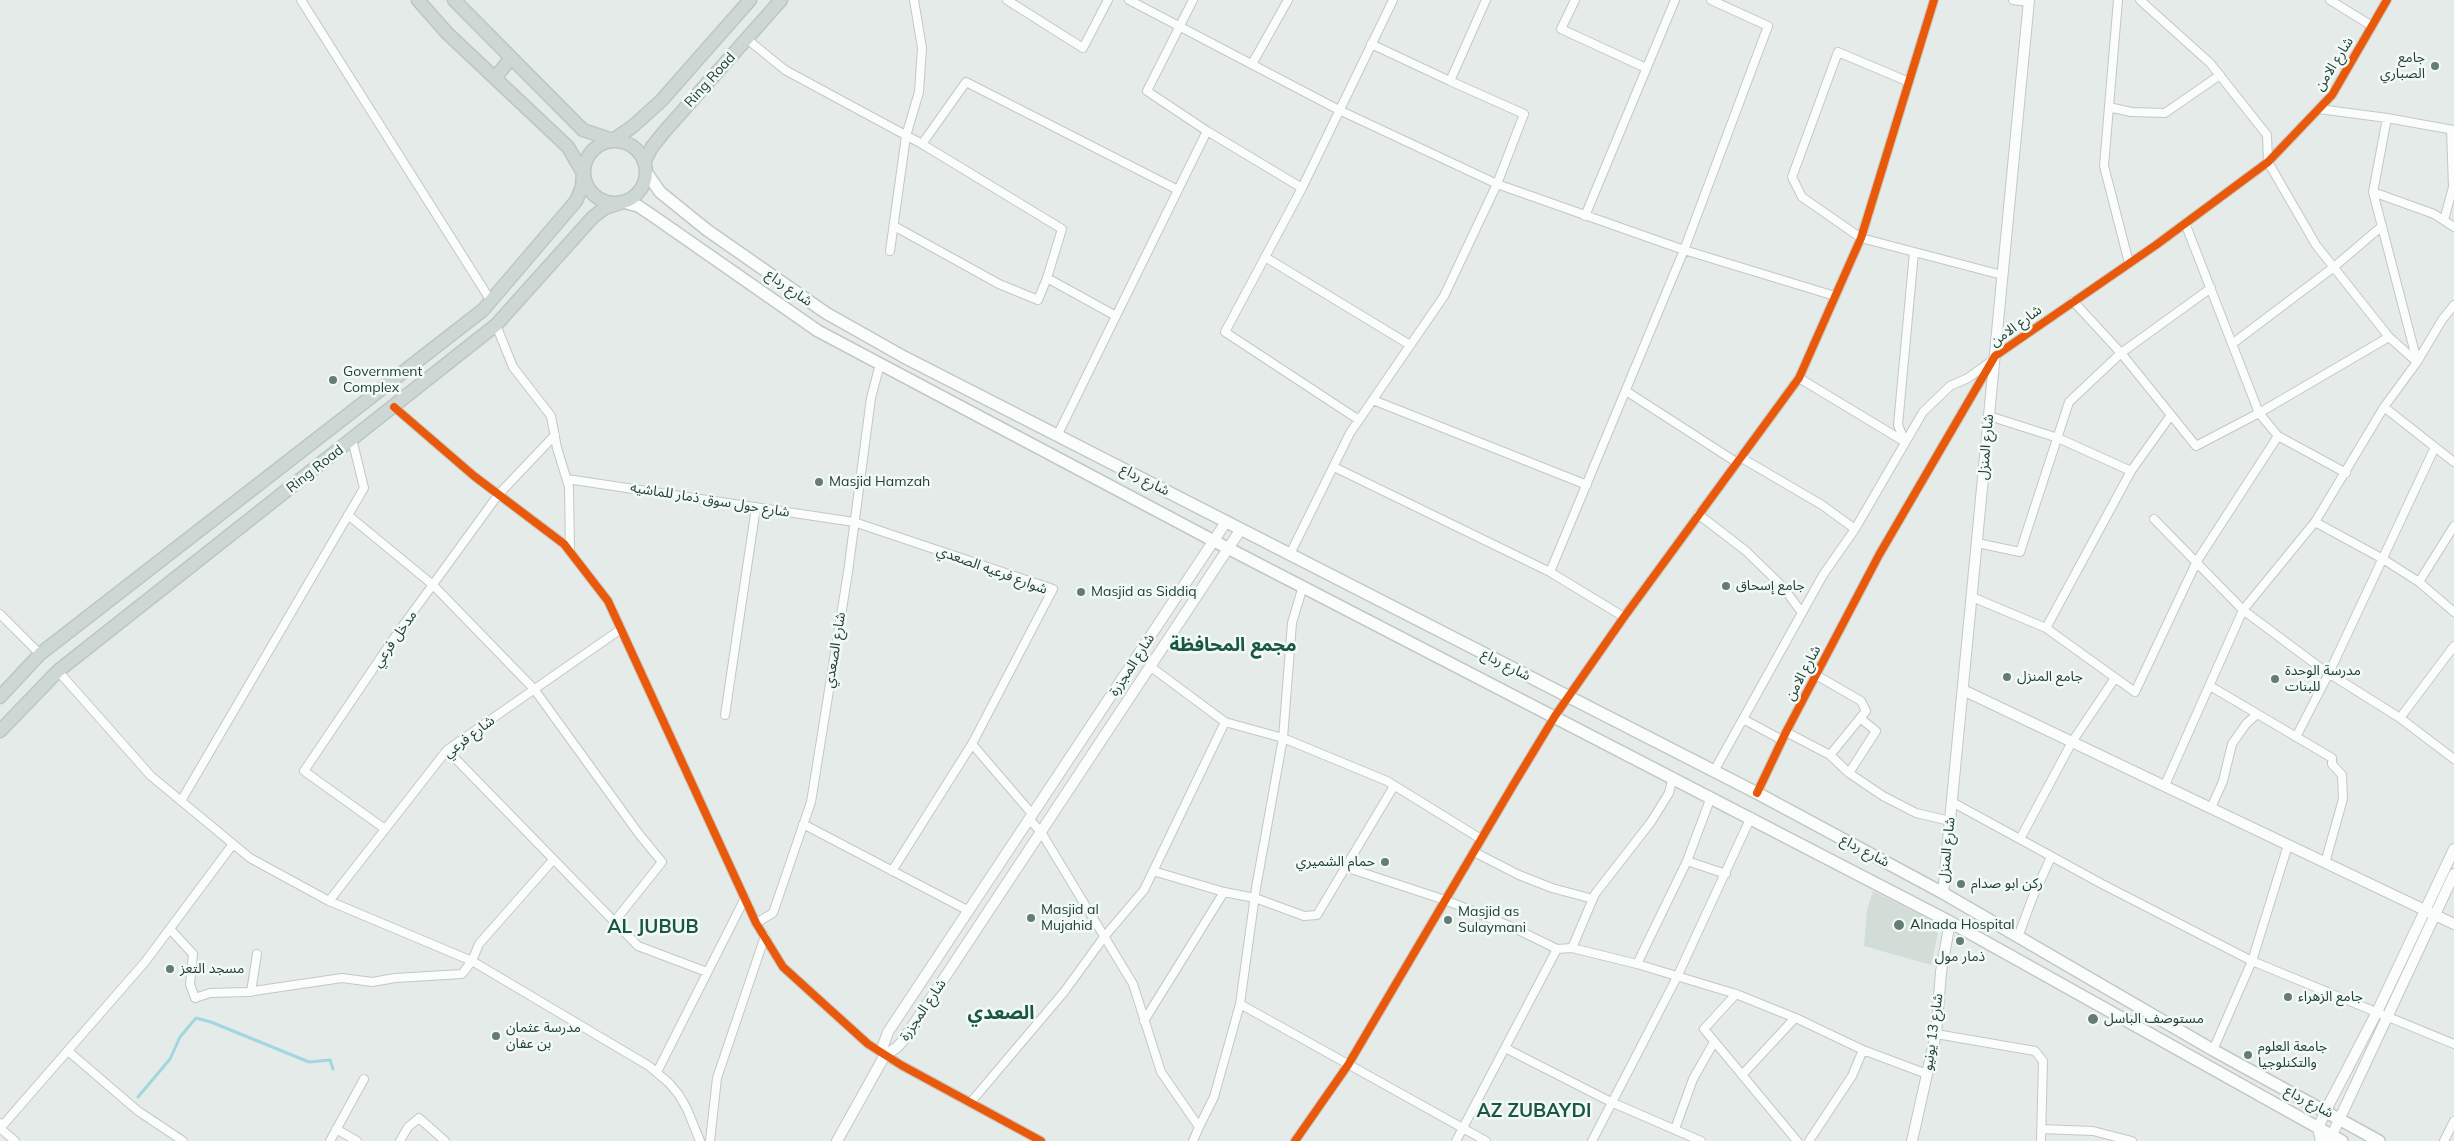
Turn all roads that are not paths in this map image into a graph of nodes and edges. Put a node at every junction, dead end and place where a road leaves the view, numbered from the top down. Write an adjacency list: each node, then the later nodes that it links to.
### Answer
1 (300, 0): 69 (street)
2 (418, 0): 32 (main road)
3 (454, 0): 28 (main road)
4 (750, 0): 42 (main road, Ring Road)
5 (781, 0): 26 (main road, Ring Road)
6 (914, 0): 41 (street)
7 (1007, 0): 8 (street)
8 (1108, 0)
9 (1129, 0): 24 (street)
10 (1193, 0): 24 (street)
11 (1288, 0): 29 (street)
12 (1394, 0): 27 (street)
13 (1486, 0): 33 (street)
14 (1575, 0): 30 (street)
15 (1675, 0): 30 (street)
16 (1711, 0): 59 (street)
17 (1934, 0): 34 (street)
18 (2013, 0): 23 (street)
19 (2118, 0): 35 (street)
20 (2140, 0): 31 (street)
21 (2330, 0): 25 (street)
22 (2386, 0): 25 (street, شارع الامن)
23 (2029, 1): 65 (street, شارع المنزل)
24 (1179, 26): 29 (street); 40 (street)
25 (2372, 26): 36 (street, شارع الامن)
26 (747, 39): 41 (street); 45 (main road, Ring Road)
27 (1371, 44): 33 (street); 37 (street)
28 (510, 58): 32 (main road); 42 (main road)
29 (1252, 64): 37 (street)
30 (1646, 68): 52 (street)
31 (2220, 75): 35 (street); 44 (street)
32 (495, 78): 46 (main road)
33 (1450, 81): 47 (street)
34 (1909, 82): 58 (street); 58 (street)
35 (2109, 107): 63 (street)
36 (2319, 109): 38 (street); 44 (street, شارع الامن)
37 (1339, 110): 47 (street); 48 (street)
38 (2387, 118): 39 (street); 50 (street)
39 (2452, 130): 53 (street)
40 (1207, 131): 48 (street); 49 (street)
41 (906, 136): 43 (street); 55 (street)
42 (613, 140): 45 (main road); 46 (main road)
43 (922, 144): 49 (street); 66 (street)
44 (2268, 162): 54 (street, شارع الامن); 64 (street)
45 (645, 167): 51 (main road); 93 (main road, شارع رداع)
46 (583, 173): 51 (main road); 69 (main road, Ring Road)
47 (1497, 184): 52 (street); 76 (street)
48 (1302, 188): 62 (street)
49 (1178, 190): 72 (street)
50 (2373, 192): 53 (street); 56 (street)
51 (623, 202): 73 (main road, Ring Road); 81 (main road, شارع رداع)
52 (1584, 216): 59 (street)
53 (2444, 220): 57 (street)
54 (2185, 223): 63 (street, شارع الامن); 67 (street)
55 (894, 226): 60 (street); 66 (street)
56 (2382, 226): 64 (street); 80 (street)
57 (2454, 227)
58 (1861, 238): 61 (street); 68 (street)
59 (1684, 250): 68 (street); 84 (street)
60 (890, 251)
61 (1914, 252): 65 (street); 97 (street)
62 (1265, 256): 76 (street); 91 (street)
63 (2129, 262): 70 (street, شارع الامن)
64 (2334, 268): 74 (street); 75 (street)
65 (2002, 275): 79 (street, شارع المنزل)
66 (1047, 278): 72 (street)
67 (2211, 288): 75 (street); 77 (street)
68 (1835, 296): 83 (street)
69 (491, 301): 78 (main road, Ring Road)
70 (2072, 301): 77 (street); 79 (street, شارع الامن)
71 (2454, 304): 80 (street)
72 (1116, 316): 93 (street)
73 (496, 325): 82 (main road, Ring Road); 92 (street)
74 (2389, 337): 80 (street); 88 (street)
75 (2232, 344): 88 (street)
76 (1410, 345): 85 (street)
77 (2121, 353): 89 (street); 95 (street)
78 (428, 356): 82 (main road); 137 (main road, Ring Road)
79 (1994, 358): 90 (street, شارع المنزل); 97 (street); 141 (street, شارع الامن)
80 (2417, 362): 87 (street)
81 (880, 364): 111 (street, شارع الصعدي); 117 (main road, شارع رداع)
82 (439, 371): 86 (main road, Ring Road)
83 (1799, 378): 97 (street); 99 (street)
84 (1626, 391): 99 (street); 105 (street)
85 (1373, 400): 91 (street); 105 (street)
86 (394, 407): 96 (main road, Ring Road); 106 (street)
87 (2384, 407): 98 (street); 103 (street)
88 (2259, 413): 89 (street); 94 (street)
89 (2171, 415): 102 (street)
90 (1989, 416): 95 (street); 118 (street, شارع المنزل)
91 (1359, 420): 101 (street)
92 (555, 436): 104 (street); 106 (street, مدخل فرعي)
93 (1058, 436): 112 (main road, شارع رداع)
94 (2278, 436): 103 (street); 123 (street)
95 (2058, 438): 102 (street); 118 (street)
96 (352, 439): 109 (street); 139 (main road, Ring Road)
97 (1905, 442): 116 (street)
98 (2435, 447): 100 (street); 122 (street)
99 (1738, 459): 108 (street); 116 (street)
100 (2454, 462)
101 (1334, 467): 121 (street); 124 (street)
102 (2131, 471): 134 (street)
103 (2346, 473): 113 (street)
104 (567, 479): 107 (street, شارع حول سوق ذمار للماشيه); 120 (street)
105 (1587, 485): 124 (street)
106 (498, 495): 120 (street); 126 (street, مدخل فرعي)
107 (756, 507): 111 (street, شارع حول سوق ذمار للماشيه); 149 (street)
108 (1698, 514): 131 (street); 133 (street)
109 (348, 515): 126 (street); 171 (street)
110 (2154, 518): 123 (street)
111 (854, 522): 160 (street, شوارع فرعيه الصعدي); 177 (street, شارع الصعدي)
112 (1226, 522): 115 (main road, شارع رداع); 117 (street, شارع المجزرة)
113 (2316, 522): 122 (street); 129 (street)
114 (2454, 526): 125 (street)
115 (1241, 529): 119 (street, شارع المجزرة); 121 (main road, شارع رداع)
116 (1855, 530): 131 (street)
117 (1214, 540): 119 (main road, شارع رداع); 175 (street, شارع المجزرة)
118 (1977, 543): 128 (street, شارع المنزل)
119 (1229, 548): 127 (main road, شارع رداع); 138 (street, شارع المجزرة)
120 (570, 552): 135 (street)
121 (1290, 554): 147 (main road, شارع رداع)
122 (2383, 559): 125 (street); 140 (street)
123 (2197, 561): 129 (street); 142 (street)
124 (1550, 572): 133 (street)
125 (2419, 582): 130 (street)
126 (433, 585): 144 (street); 178 (street, مدخل فرعي)
127 (1303, 586): 150 (main road, شارع رداع); 158 (street)
128 (1972, 597): 134 (street); 145 (street, شارع المنزل)
129 (2243, 610): 140 (street); 143 (street)
130 (2454, 612)
131 (1802, 613): 153 (street)
132 (0, 614): 137 (street)
133 (1624, 617): 147 (street)
134 (2046, 628): 142 (street)
135 (621, 629): 144 (street, شارع فرعي); 197 (street)
136 (2454, 646): 152 (street)
137 (40, 654): 146 (main road, Ring Road)
138 (1151, 667): 154 (street); 179 (street, شارع المجزرة)
139 (58, 671): 155 (main road, Ring Road); 171 (street)
140 (2329, 673): 152 (street); 157 (street)
141 (1816, 675): 151 (street); 156 (street, شارع الامن)
142 (2115, 678): 159 (street)
143 (2210, 686): 148 (street); 167 (street)
144 (534, 689): 161 (street, شارع فرعي); 205 (street)
145 (1963, 690): 159 (street); 172 (street, شارع المنزل)
146 (0, 697)
147 (1568, 697): 150 (street); 164 (main road, شارع رداع)
148 (2257, 714): 157 (street); 173 (street)
149 (725, 715)
150 (1555, 716): 166 (main road, شارع رداع); 180 (street)
151 (1860, 718): 162 (street); 165 (street)
152 (2400, 718): 163 (street)
153 (1743, 719): 156 (street); 164 (street)
154 (1225, 722): 158 (street); 192 (street)
155 (0, 732)
156 (1784, 736): 162 (street); 169 (street, شارع الامن)
157 (2296, 736): 189 (street)
158 (1283, 738): 168 (street); 198 (street)
159 (2072, 742): 167 (street); 181 (street)
160 (972, 744): 175 (street); 191 (street, شوارع فرعيه الصعدي)
161 (447, 750): 178 (street, شارع فرعي); 187 (street)
162 (1830, 755): 165 (street)
163 (2454, 759)
164 (1714, 771): 169 (main road, شارع رداع)
165 (1849, 773): 176 (street)
166 (1673, 777): 170 (main road, شارع رداع); 199 (street)
167 (2165, 785): 173 (street)
168 (1394, 786): 180 (street); 190 (street)
169 (1757, 793): 196 (main road, شارع رداع)
170 (1711, 797): 174 (main road, شارع رداع); 188 (street)
171 (181, 801): 182 (street)
172 (1952, 802): 176 (street, شارع المنزل); 181 (street)
173 (2211, 808): 183 (street)
174 (1751, 817): 193 (street); 207 (main road, شارع رداع)
175 (1032, 818): 179 (street); 202 (street, شارع المجزرة)
176 (1950, 821): 196 (street, شارع المنزل)
177 (803, 824): 191 (street); 206 (street, شارع الصعدي)
178 (385, 829): 201 (street, شارع فرعي)
179 (1041, 832): 211 (street); 234 (street, شارع المجزرة)
180 (1481, 839): 185 (street)
181 (2020, 839): 186 (street)
182 (232, 844): 201 (street); 209 (street)
183 (2288, 845): 189 (street); 217 (street)
184 (2454, 849): 203 (street)
185 (1474, 852): 199 (street); 200 (street)
186 (2051, 857): 212 (street); 217 (street)
187 (553, 860): 205 (street); 216 (street)
188 (1687, 861): 193 (street); 218 (street)
189 (2325, 863): 203 (street)
190 (1345, 867): 198 (street); 200 (street)
191 (892, 870): 202 (street)
192 (1153, 871): 195 (street); 211 (street)
193 (1726, 874): 220 (street)
194 (2454, 874): 204 (street)
195 (1224, 892): 198 (street); 226 (street)
196 (1943, 893): 212 (main road, شارع رداع)
197 (745, 898): 206 (street); 219 (street)
198 (1255, 898): 223 (street)
199 (1593, 899): 213 (street)
200 (1445, 900): 214 (street); 235 (street)
201 (329, 901): 216 (street)
202 (969, 911): 234 (street, شارع المجزرة)
203 (2426, 911): 204 (street); 224 (street)
204 (2436, 916): 208 (street); 224 (street)
205 (614, 922): 219 (street)
206 (756, 922): 210 (street)
207 (1950, 922): 227 (street, شارع 13 يونيو); 247 (main road, شارع رداع)
208 (2454, 924)
209 (170, 929): 221 (street); 233 (street)
210 (765, 936): 234 (street); 261 (street)
211 (1104, 937): 226 (street); 240 (street)
212 (2018, 937): 232 (main road, شارع رداع)
213 (1572, 948): 214 (street); 218 (street)
214 (1557, 949): 230 (street)
215 (257, 954): 221 (street)
216 (472, 961): 221 (street); 236 (street)
217 (2252, 961): 224 (street); 232 (street)
218 (1638, 964): 220 (street)
219 (707, 972): 236 (street)
220 (1677, 977): 222 (street); 241 (street)
221 (251, 992)
222 (1736, 994): 225 (street); 228 (street)
223 (1240, 1004): 235 (street); 246 (street)
224 (2381, 1014): 229 (street); 242 (street); 243 (street)
225 (1795, 1018): 231 (street); 238 (street)
226 (1144, 1021): 246 (street)
227 (1936, 1034): 237 (street, شارع 13 يونيو); 250 (street)
228 (1714, 1042): 238 (street); 251 (street)
229 (2454, 1044)
230 (1506, 1048): 241 (street); 249 (street)
231 (1863, 1050): 237 (street); 270 (street)
232 (2213, 1050): 242 (main road, شارع رداع)
233 (68, 1051): 245 (street); 255 (street)
234 (885, 1055): 240 (street); 262 (street)
235 (1348, 1065): 249 (street); 265 (street)
236 (657, 1072): 260 (street)
237 (1927, 1074): 271 (street, شارع 13 يونيو)
238 (1742, 1075): 269 (street)
239 (364, 1079): 248 (street)
240 (972, 1102): 263 (street)
241 (1611, 1102): 251 (street); 268 (street)
242 (2326, 1110): 243 (main road, شارع رداع); 247 (street)
243 (2340, 1118): 253 (street); 274 (main road, شارع رداع)
244 (2454, 1121): 275 (street)
245 (1, 1127): 254 (street)
246 (1199, 1127): 264 (street)
247 (2318, 1128): 253 (main road, شارع رداع)
248 (336, 1129): 256 (street); 257 (street)
249 (1462, 1129): 266 (street); 267 (street)
250 (2041, 1129): 272 (street); 273 (street)
251 (1675, 1130): 252 (street)
252 (1698, 1140)
253 (2330, 1140)
254 (15, 1141)
255 (183, 1141)
256 (330, 1141)
257 (356, 1141)
258 (400, 1141): 259 (street)
259 (446, 1141)
260 (700, 1141)
261 (710, 1141)
262 (837, 1141)
263 (1041, 1141)
264 (1193, 1141)
265 (1295, 1141)
266 (1456, 1141)
267 (1486, 1141)
268 (1592, 1141)
269 (1797, 1141)
270 (1809, 1141)
271 (1912, 1141)
272 (2041, 1141)
273 (2132, 1141)
274 (2380, 1141)
275 (2444, 1141)

